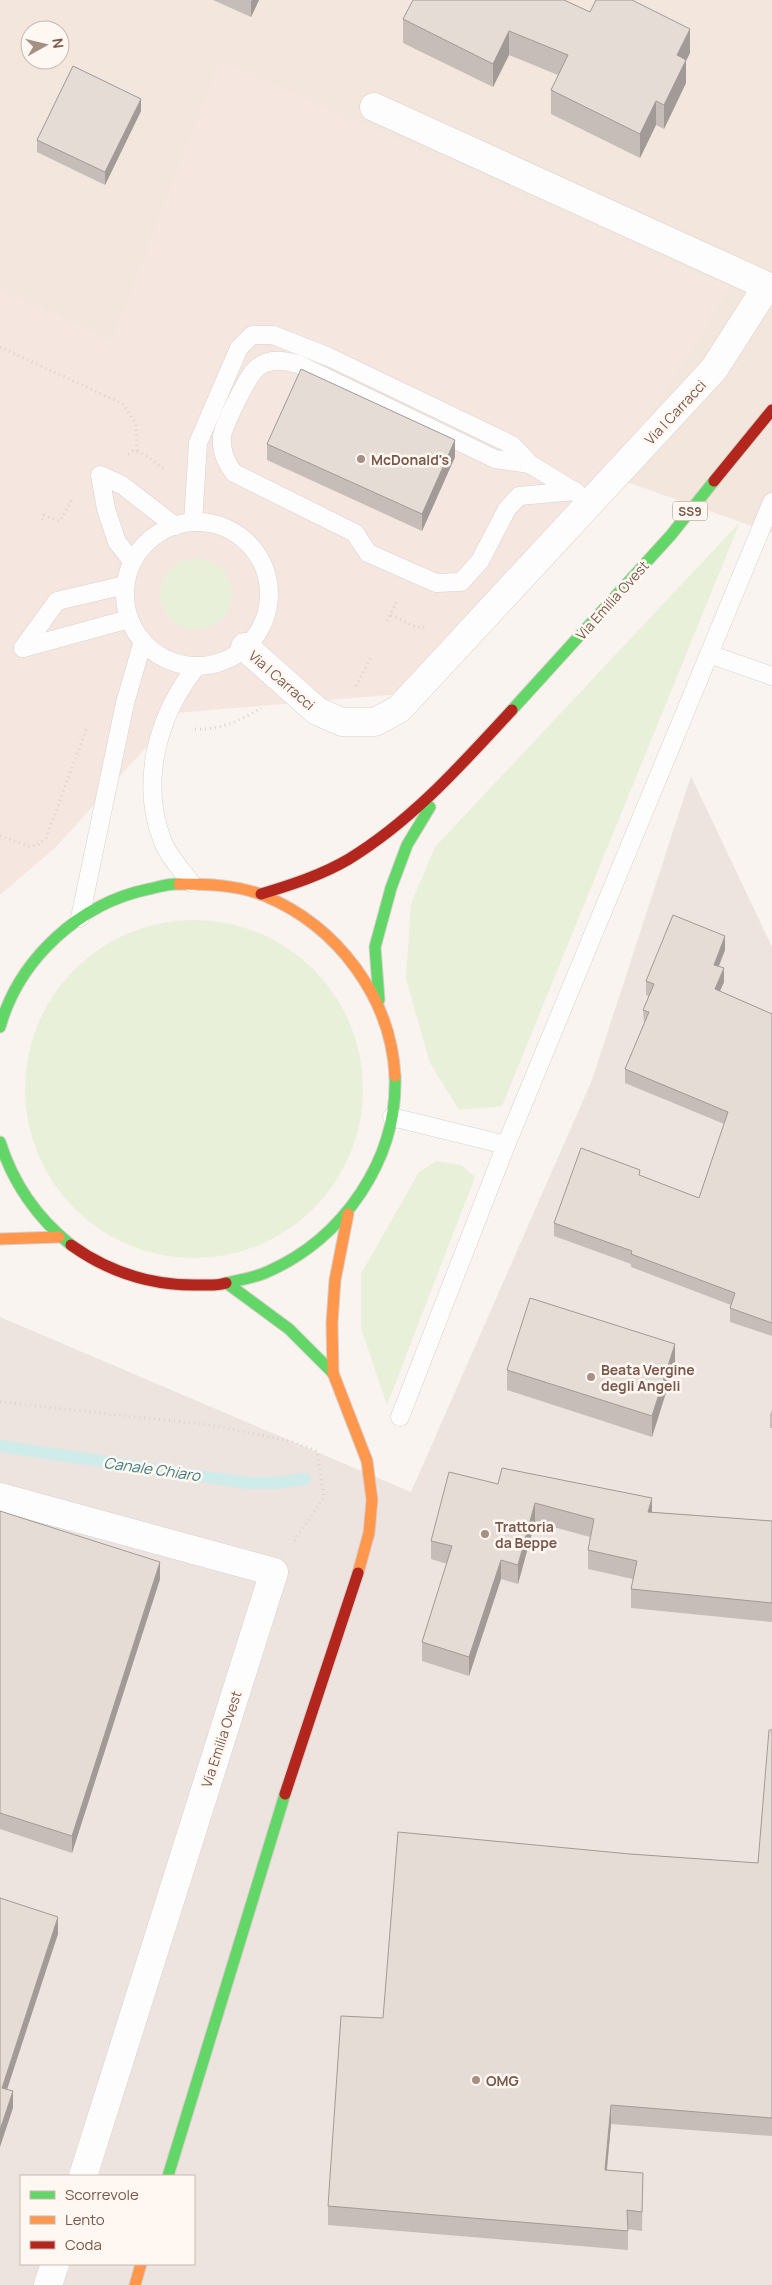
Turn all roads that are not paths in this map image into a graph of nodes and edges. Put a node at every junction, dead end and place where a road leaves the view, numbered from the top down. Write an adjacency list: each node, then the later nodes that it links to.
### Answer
1 (374, 107): 4 (street, Via I Carracci)
2 (772, 410): 16 (main road, Via Emilia Ovest / SS9)
3 (530, 464): 4 (lane); 4 (lane); 6 (lane)
4 (583, 498): 12 (street, Via I Carracci)
5 (772, 502): 13 (lane)
6 (193, 522): 7 (lane); 12 (lane)
7 (175, 526): 8 (lane); 8 (lane)
8 (132, 561): 9 (lane)
9 (125, 585): 10 (lane); 10 (lane)
10 (129, 619): 11 (lane)
11 (143, 641): 14 (lane); 19 (lane)
12 (245, 647): 14 (lane)
13 (709, 654): 15 (lane); 24 (lane)
14 (197, 666): 17 (lane)
15 (772, 676)
16 (444, 784): 18 (main road, Via Emilia Ovest); 20 (main road, Via Emilia Ovest)
17 (191, 883): 18 (main road); 19 (main road)
18 (261, 894): 20 (main road)
19 (80, 918): 21 (main road)
20 (380, 1007): 22 (main road)
21 (0, 1027)
22 (392, 1117): 24 (lane); 25 (main road)
23 (0, 1142): 26 (main road)
24 (506, 1145): 30 (lane)
25 (348, 1214): 28 (main road); 29 (main road)
26 (59, 1237): 27 (main road); 28 (main road)
27 (0, 1239)
28 (228, 1284): 29 (main road)
29 (333, 1373): 33 (main road)
30 (400, 1417)
31 (0, 1496): 32 (street, Via Emilia Ovest)
32 (83, 2175)
33 (168, 2175)
34 (55, 2265): 36 (street)
35 (141, 2265): 37 (main road)
36 (48, 2285)
37 (135, 2285)

